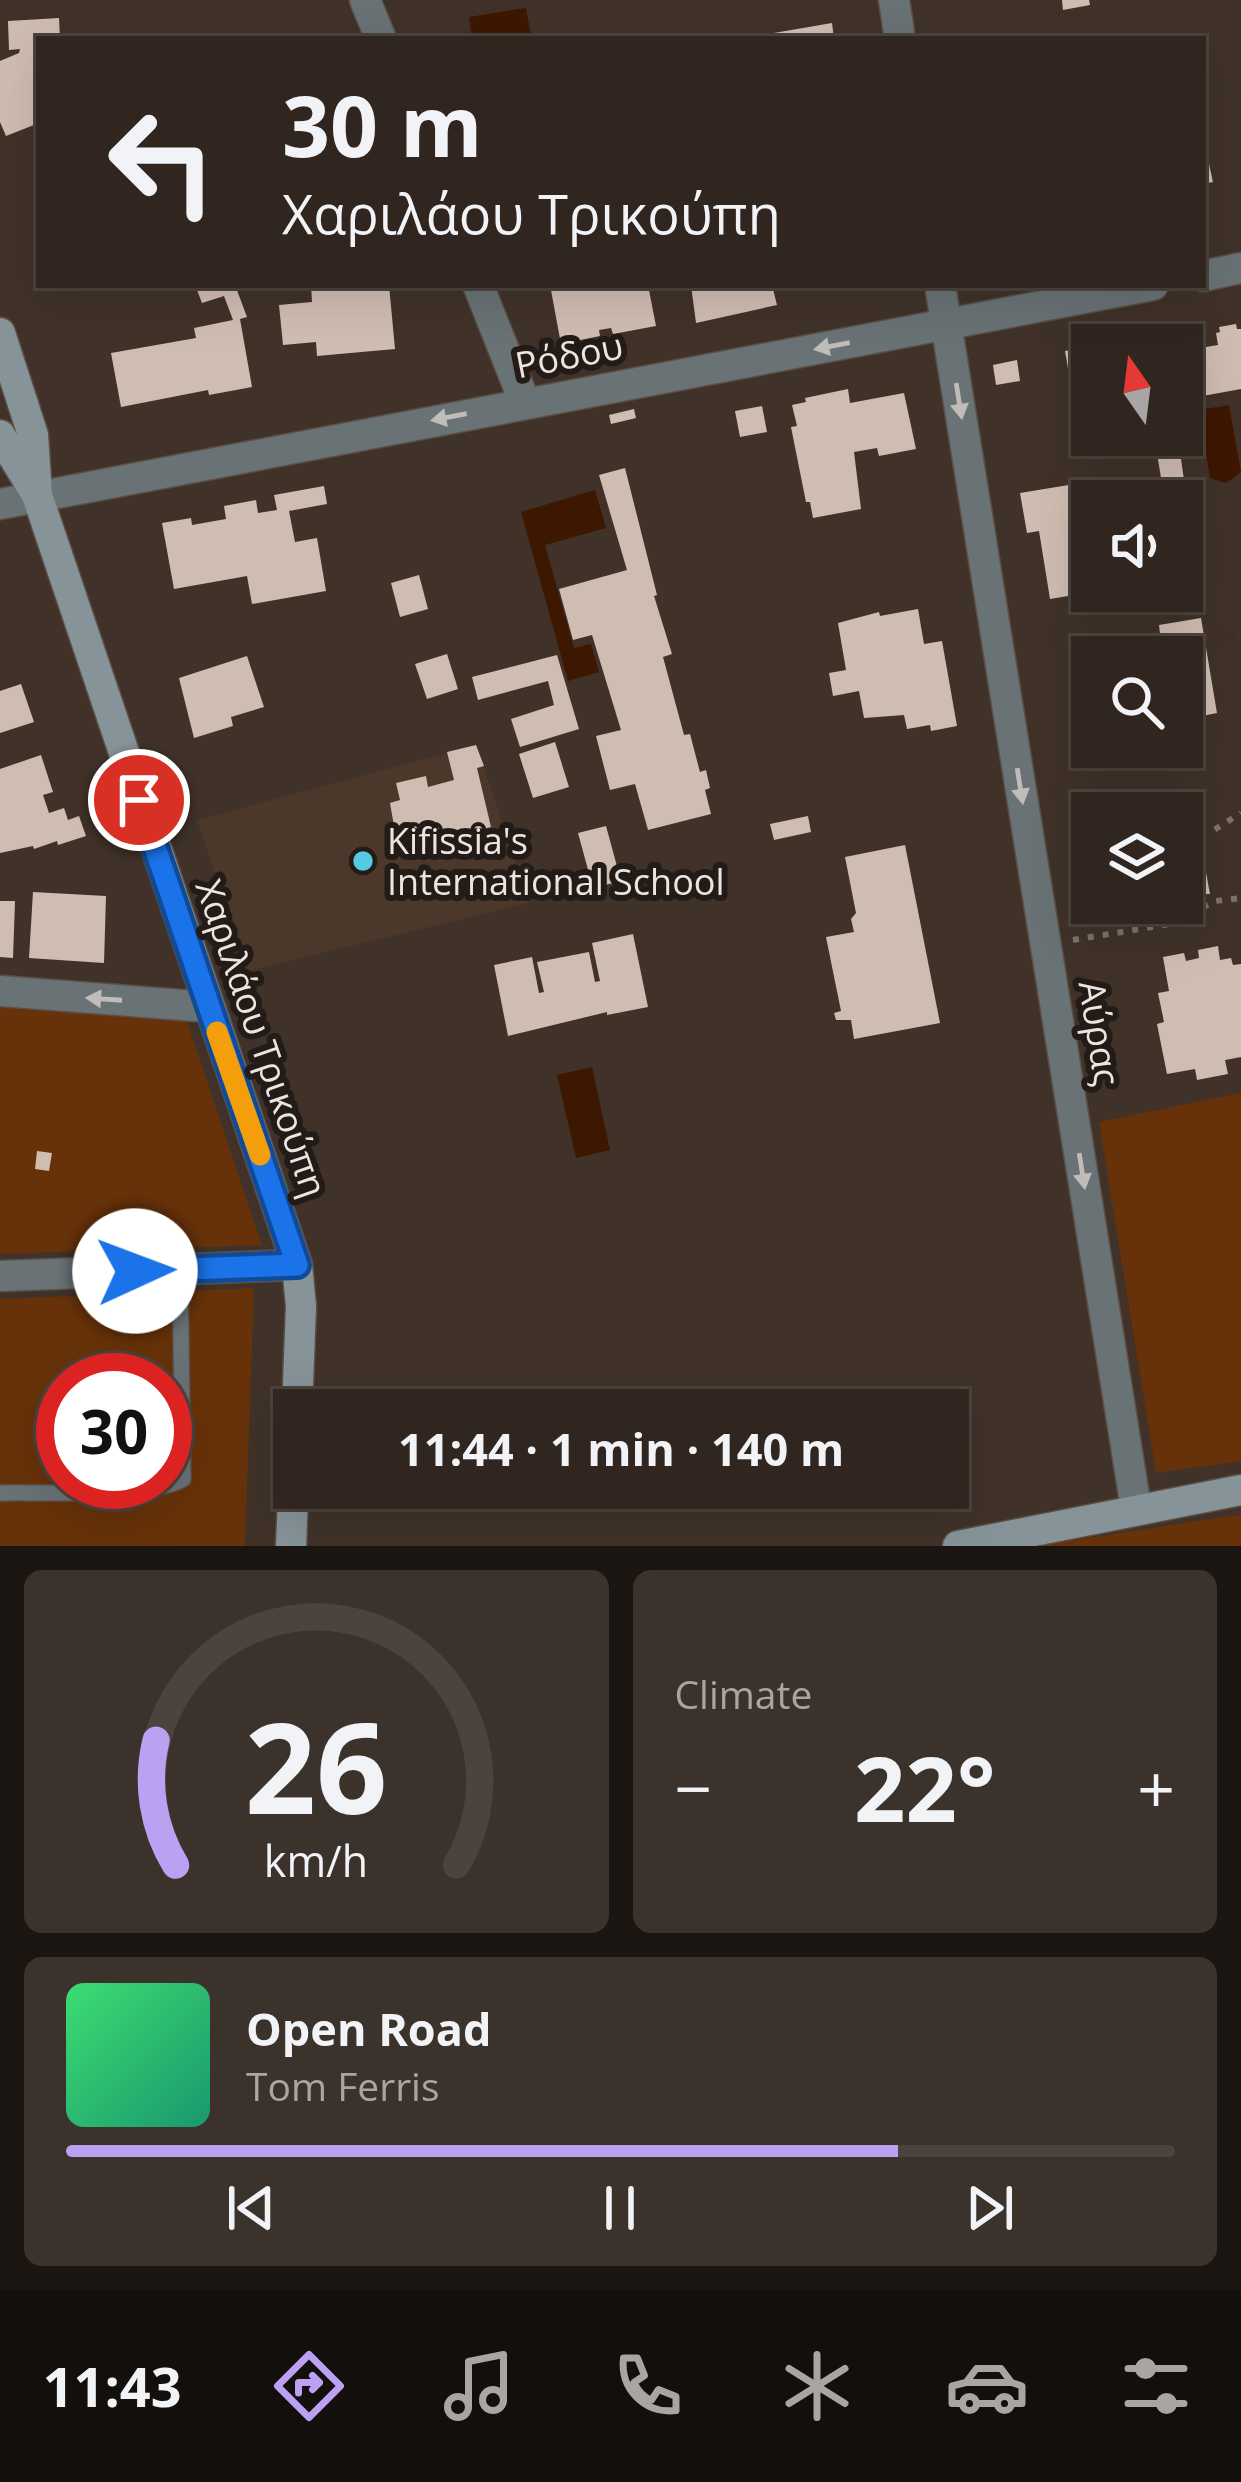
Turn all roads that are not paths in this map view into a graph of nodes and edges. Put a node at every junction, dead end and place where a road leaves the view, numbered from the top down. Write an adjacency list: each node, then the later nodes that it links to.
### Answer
1 (365, 0): 3 (street)
2 (894, 0): 4 (street)
3 (380, 36)
4 (900, 36)
5 (1241, 268): 6 (street)
6 (1206, 275)
7 (479, 288): 12 (street)
8 (940, 288): 10 (street, Αύρας)
9 (1138, 288): 10 (street, Ρόδου)
10 (946, 324): 12 (street, Ρόδου, one-way to 12); 24 (street, Αύρας, one-way to 24)
11 (0, 333): 14 (street, Χαριλάου Τρικούπη)
12 (525, 403): 14 (street, Ρόδου, one-way to 14)
13 (0, 434): 14 (street, Χαριλάου Τρικούπη)
14 (37, 495): 15 (street, Ρόδου); 17 (street, Χαριλάου Τρικούπη)
15 (0, 504)
16 (0, 991): 17 (street, one-way to 16)
17 (208, 1007): 18 (street, Χαριλάου Τρικούπη)
18 (297, 1265): 19 (street); 21 (street, Χαριλάου Τρικούπη)
19 (180, 1269): 20 (street); 23 (lane)
20 (0, 1276)
21 (298, 1389)
22 (1241, 1490): 24 (street)
23 (0, 1493)
24 (1136, 1508): 27 (street)
25 (293, 1509): 26 (street)
26 (291, 1546)
27 (958, 1546)

